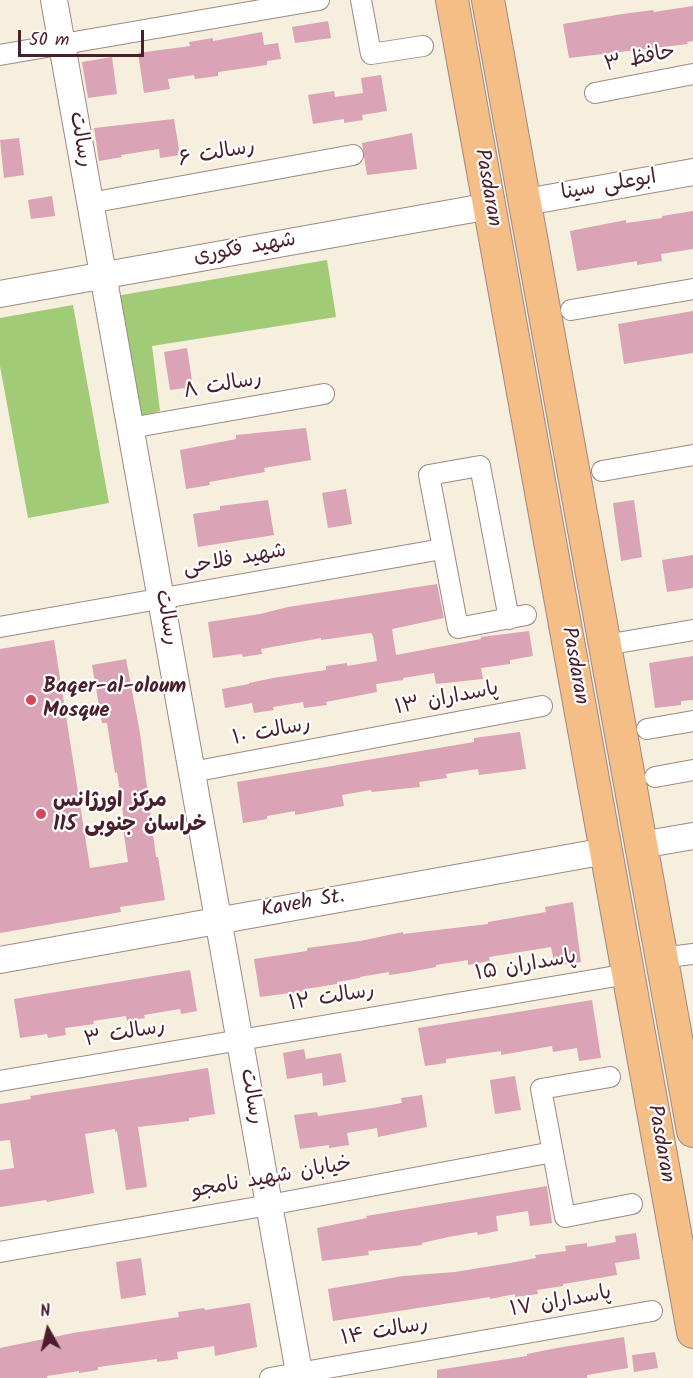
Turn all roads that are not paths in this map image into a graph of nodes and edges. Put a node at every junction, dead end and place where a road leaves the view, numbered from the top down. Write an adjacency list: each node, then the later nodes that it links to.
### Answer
1 (54, 0): 6 (street, رسالت)
2 (319, 0): 6 (street)
3 (361, 0): 7 (street)
4 (452, 0): 15 (main road, Pasdaran)
5 (488, 0): 14 (main road, Pasdaran)
6 (62, 44): 8 (street); 13 (street, رسالت)
7 (423, 46)
8 (0, 55)
9 (693, 74): 10 (street, حافظ ۳)
10 (595, 93)
11 (353, 155): 13 (street, رسالت ۶)
12 (693, 172): 14 (street, ابوعلی سینا)
13 (90, 202): 16 (street, رسالت)
14 (526, 202): 28 (main road, Pasdaran)
15 (490, 206): 16 (street, شهید فکوری); 38 (main road, Pasdaran)
16 (103, 275): 18 (street, شهید فکوری); 21 (street, رسالت)
17 (693, 289): 19 (street)
18 (0, 294)
19 (571, 310)
20 (324, 394): 21 (street, رسالت ۸)
21 (130, 428): 25 (street, رسالت)
22 (693, 455): 23 (street)
23 (602, 471)
24 (442, 549): 24 (street); 25 (street, شهید فلاحی)
25 (161, 598): 26 (street, شهید فلاحی); 34 (street, رسالت)
26 (0, 627)
27 (693, 630): 28 (street)
28 (605, 645): 37 (main road, Pasdaran)
29 (542, 706): 32 (street, پاسداران ۱۳)
30 (693, 722): 31 (street)
31 (647, 729)
32 (360, 741): 34 (street, رسالت ۱۰)
33 (693, 770): 35 (street)
34 (192, 772): 39 (street, رسالت)
35 (655, 777)
36 (693, 836): 37 (street)
37 (641, 845): 41 (main road, Pasdaran)
38 (606, 851): 39 (street, Kaveh St.); 43 (main road, Pasdaran)
39 (219, 921): 42 (street, Kaveh St.); 45 (street, رسالت)
40 (693, 954): 41 (street)
41 (661, 958): 48 (main road, Pasdaran)
42 (0, 960)
43 (628, 974): 44 (street, پاسداران ۱۵); 54 (main road, Pasdaran)
44 (432, 1007): 45 (street, رسالت ۱۲)
45 (240, 1039): 47 (street, رسالت ۳); 51 (street, رسالت)
46 (610, 1077): 49 (street)
47 (9, 1079)
48 (693, 1131)
49 (553, 1152): 50 (street); 51 (street, خیابان شهید نامجو)
50 (632, 1204)
51 (269, 1205): 52 (street, خیابان شهید نامجو); 56 (street, رسالت)
52 (0, 1252)
53 (652, 1311): 55 (street, پاسداران ۱۷)
54 (693, 1332)
55 (478, 1341): 56 (street, رسالت ۱۴)
56 (300, 1375): 57 (street, رسالت ۱۴)
57 (270, 1378)

